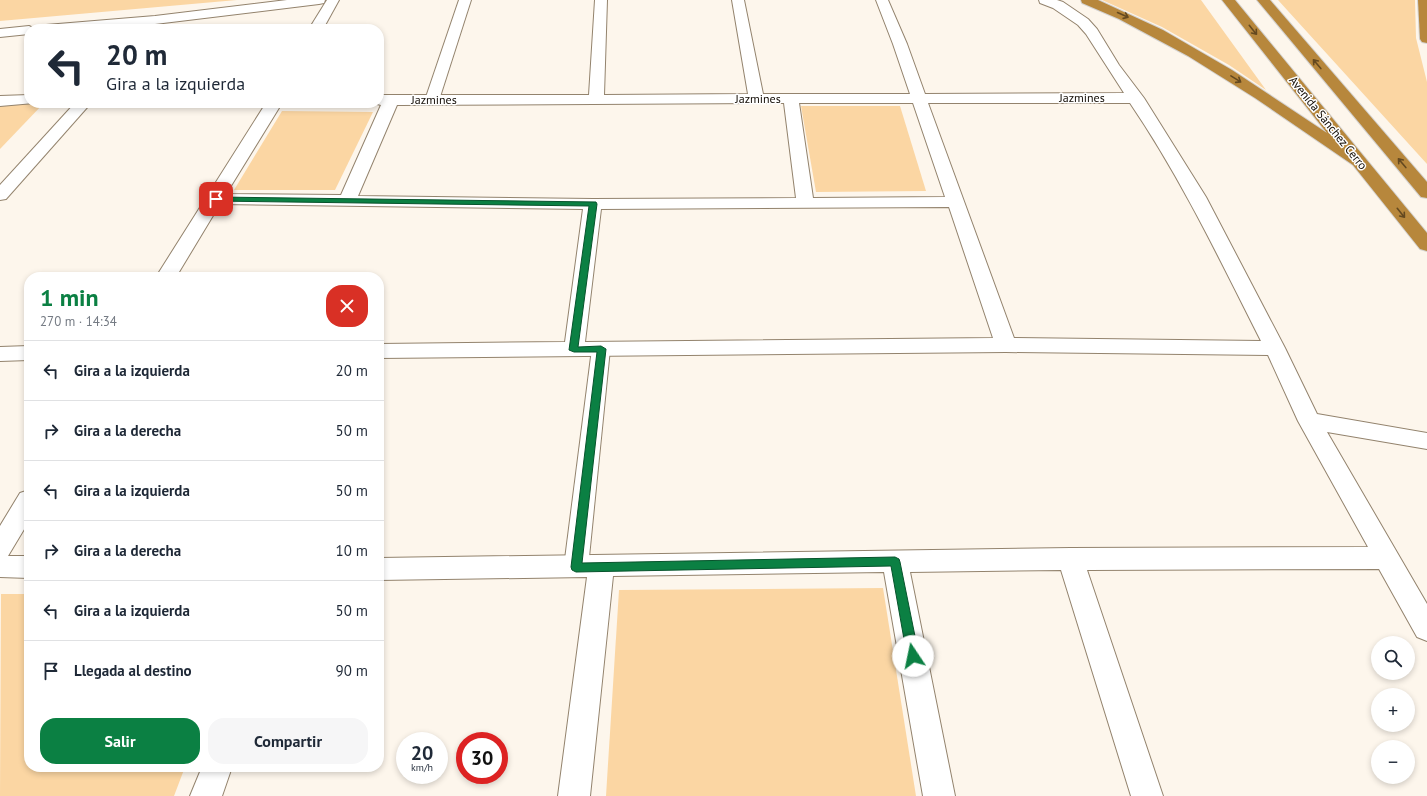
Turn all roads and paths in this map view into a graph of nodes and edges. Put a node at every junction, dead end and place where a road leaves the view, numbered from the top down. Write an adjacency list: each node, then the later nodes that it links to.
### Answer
1 (318, 0): 12 (street)
2 (332, 0): 13 (street)
3 (466, 0): 23 (lane)
4 (601, 0): 24 (street)
5 (738, 0): 19 (street)
6 (882, 0): 17 (street)
7 (1045, 0): 18 (street)
8 (1087, 0): 29 (highway, one-way to 29)
9 (1228, 0): 29 (highway, Avenida Sánchez Cerro, one-way to 29)
10 (1263, 0): 30 (highway, one-way to 10)
11 (1424, 0): 16 (highway)
12 (158, 24)
13 (319, 24)
14 (24, 31): 15 (street)
15 (0, 33)
16 (1427, 39)
17 (918, 98): 18 (street, Jazmines); 20 (street, Jazmines); 34 (street)
18 (1136, 98): 40 (street)
19 (756, 99): 20 (street, Jazmines); 24 (street, Jazmines)
20 (790, 99): 35 (street)
21 (24, 100): 25 (street)
22 (385, 100): 23 (street, Jazmines)
23 (432, 100): 24 (street, Jazmines)
24 (596, 100)
25 (0, 101)
26 (78, 108): 31 (street)
27 (271, 108): 32 (street)
28 (382, 108): 33 (street)
29 (1358, 161): 37 (highway, Avenida Sánchez Cerro, one-way to 37)
30 (1427, 193)
31 (0, 195)
32 (216, 199): 33 (street); 38 (street)
33 (347, 201): 36 (street)
34 (956, 202): 35 (street); 39 (street)
35 (805, 203): 36 (street)
36 (593, 204): 42 (street)
37 (1427, 245)
38 (169, 272)
39 (1006, 345): 40 (street); 41 (street)
40 (1275, 348): 46 (street)
41 (601, 349): 42 (street); 55 (lane)
42 (574, 350): 43 (street)
43 (384, 351)
44 (24, 353): 45 (street)
45 (0, 354)
46 (1309, 422): 47 (street); 50 (street)
47 (1427, 441)
48 (24, 508): 49 (street)
49 (0, 548)
50 (1388, 558): 51 (street); 57 (street)
51 (1071, 559): 52 (street); 62 (street)
52 (895, 562): 55 (street); 61 (street)
53 (0, 566): 54 (street)
54 (24, 566)
55 (589, 567): 56 (street); 60 (street)
56 (384, 569)
57 (1427, 629)
58 (215, 772): 59 (street)
59 (206, 796)
60 (574, 796)
61 (939, 796)
62 (1147, 796)

